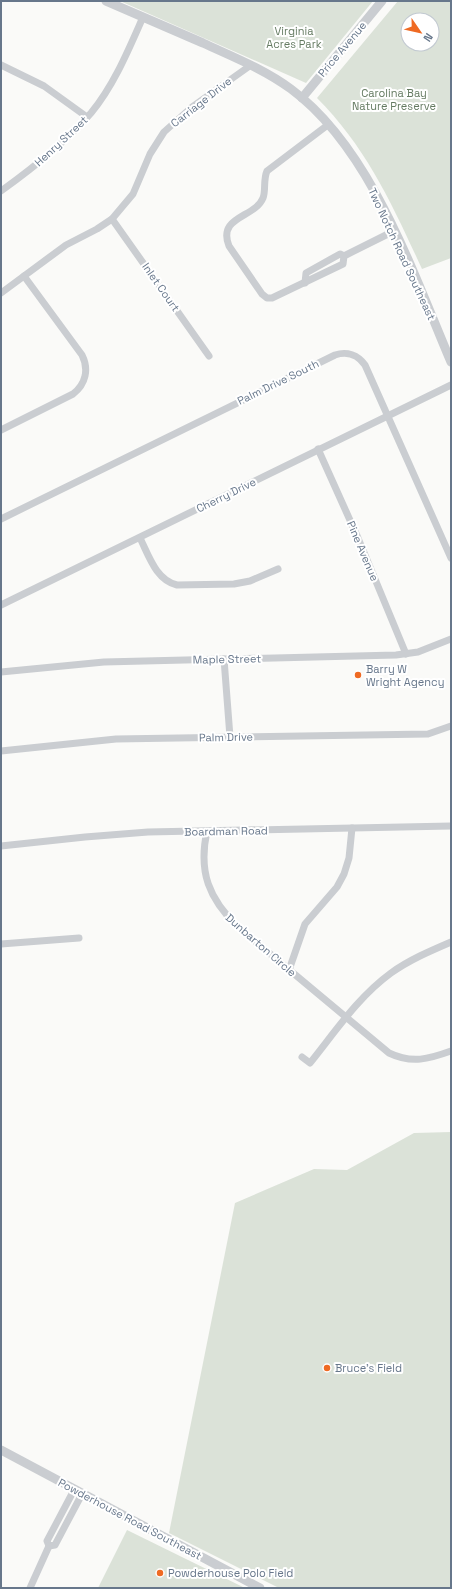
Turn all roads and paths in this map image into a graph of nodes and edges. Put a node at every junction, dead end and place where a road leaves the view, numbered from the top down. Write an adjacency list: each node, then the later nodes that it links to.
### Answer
1 (106, 1): 3 (street, Two Notch Road Southeast)
2 (382, 1): 6 (street, Price Avenue)
3 (143, 17): 5 (street, Two Notch Road Southeast); 7 (street, Henry Street)
4 (1, 65): 7 (street)
5 (251, 65): 6 (street, Two Notch Road Southeast); 10 (street, Carriage Drive)
6 (302, 98): 8 (street, Two Notch Road Southeast)
7 (87, 117): 9 (street, Henry Street)
8 (329, 124): 11 (street, Two Notch Road Southeast); 11 (street)
9 (1, 191)
10 (112, 219): 12 (street, Carriage Drive); 15 (street, Inlet Court)
11 (394, 231): 14 (street, Two Notch Road Southeast)
12 (24, 276): 13 (street, Carriage Drive); 19 (street)
13 (1, 293)
14 (448, 346): 16 (street, Two Notch Road Southeast)
15 (209, 356)
16 (451, 362)
17 (451, 384): 18 (street, Cherry Drive)
18 (388, 414): 20 (street, Cherry Drive); 21 (street, Palm Drive South); 23 (street, Palm Drive South)
19 (1, 430)
20 (318, 449): 22 (street, Cherry Drive); 27 (street, Pine Avenue)
21 (1, 519)
22 (140, 538): 24 (street); 25 (street, Cherry Drive)
23 (451, 558)
24 (278, 569)
25 (1, 605)
26 (451, 639): 27 (street, Maple Street)
27 (406, 654): 28 (street, Maple Street)
28 (224, 659): 29 (street, Maple Street); 31 (street)
29 (1, 672)
30 (451, 726): 31 (street, Palm Drive)
31 (230, 737): 32 (street, Palm Drive)
32 (1, 752)
33 (451, 826): 34 (street, Boardman Road)
34 (352, 828): 35 (street, Boardman Road); 40 (street)
35 (207, 831): 36 (street, Boardman Road); 40 (street, Dunbarton Circle)
36 (1, 846)
37 (79, 938): 39 (street)
38 (451, 942): 41 (street)
39 (1, 944)
40 (289, 970): 41 (street, Dunbarton Circle)
41 (346, 1018): 42 (street, Dunbarton Circle); 43 (street)
42 (451, 1051)
43 (302, 1057)
44 (1, 1450): 45 (street, Powderhouse Road Southeast)
45 (78, 1492): 46 (street); 47 (street, Powderhouse Road Southeast)
46 (30, 1588)
47 (260, 1588)

